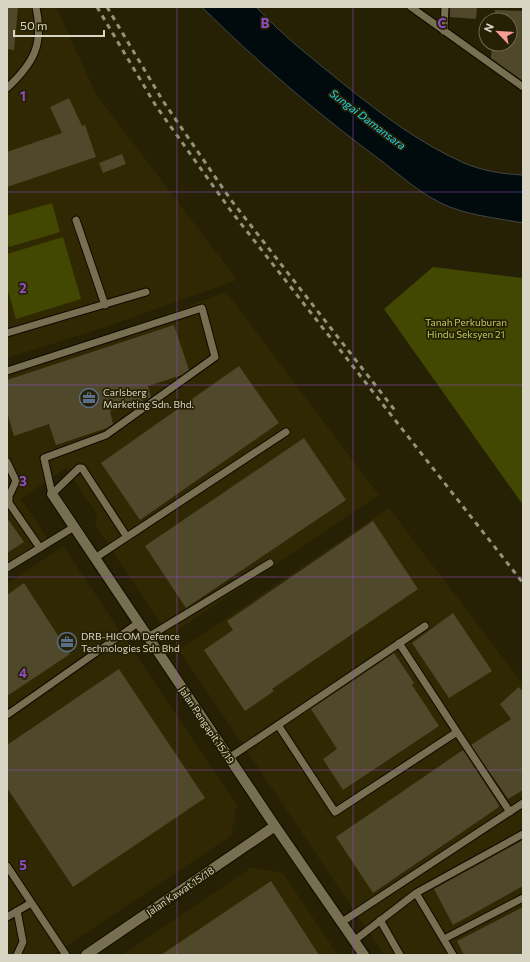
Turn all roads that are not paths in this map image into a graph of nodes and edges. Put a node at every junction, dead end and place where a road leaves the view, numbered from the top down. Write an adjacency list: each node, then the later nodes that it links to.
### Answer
1 (36, 7): 6 (lane)
2 (445, 7): 4 (lane)
3 (415, 9): 4 (lane)
4 (444, 31): 5 (lane)
5 (523, 87)
6 (7, 88)
7 (76, 220): 9 (lane)
8 (146, 292): 9 (lane)
9 (105, 305): 10 (lane)
10 (7, 333)
11 (7, 371): 14 (lane)
12 (286, 432): 16 (lane)
13 (7, 462): 17 (lane)
14 (52, 494): 15 (street, Jalan Pengapit 15/19); 16 (lane)
15 (74, 527): 17 (lane); 18 (street, Jalan Pengapit 15/19)
16 (127, 537): 18 (lane)
17 (40, 548): 20 (lane)
18 (95, 558): 21 (street, Jalan Pengapit 15/19)
19 (270, 564): 23 (lane)
20 (7, 568)
21 (138, 623): 23 (street, Jalan Pengapit 15/19); 25 (lane)
22 (425, 626): 24 (lane)
23 (148, 637): 28 (street, Jalan Pengapit 15/19)
24 (399, 644): 26 (lane); 27 (lane)
25 (7, 715)
26 (278, 725): 27 (lane); 28 (lane)
27 (457, 732): 30 (lane)
28 (229, 758): 31 (street, Jalan Pengapit 15/19)
29 (523, 803): 30 (lane)
30 (510, 812): 40 (lane)
31 (275, 826): 40 (street, Jalan Pengapit 15/19); 45 (street, Jalan Kawat 15/18)
32 (523, 834): 34 (lane)
33 (7, 866): 36 (lane)
34 (416, 893): 39 (lane); 41 (lane)
35 (523, 898): 41 (lane)
36 (31, 903): 37 (lane); 44 (lane)
37 (17, 911): 38 (lane); 43 (lane)
38 (7, 917)
39 (380, 920): 42 (lane); 47 (lane)
40 (342, 922): 42 (street, Jalan Pengapit 15/19)
41 (444, 939): 48 (lane)
42 (355, 940): 46 (street, Jalan Pengapit 15/19)
43 (17, 955)
44 (66, 955)
45 (86, 955)
46 (364, 955)
47 (400, 955)
48 (453, 955)

